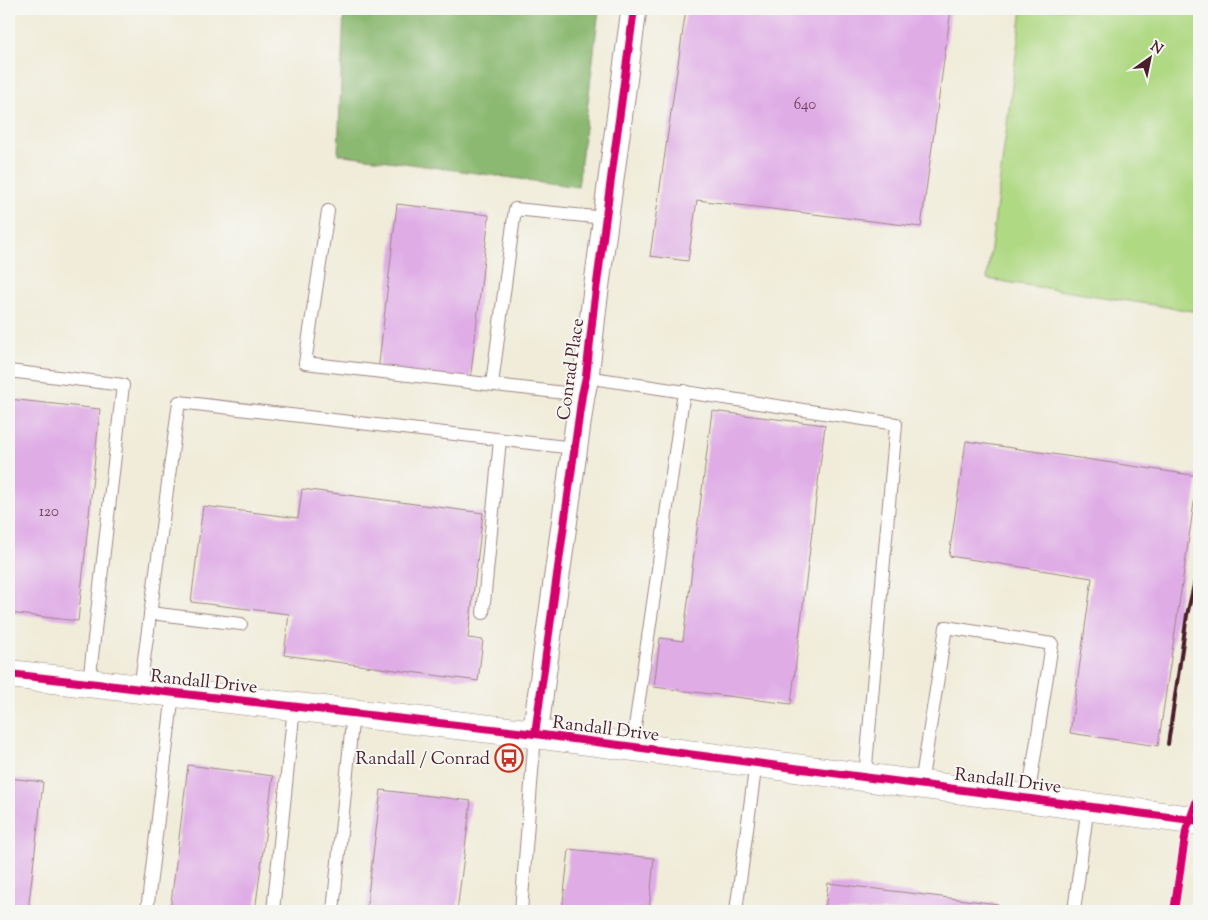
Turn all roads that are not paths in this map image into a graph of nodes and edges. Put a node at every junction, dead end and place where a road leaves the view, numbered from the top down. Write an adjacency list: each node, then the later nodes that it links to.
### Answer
1 (634, 9): 3 (street, Conrad Place)
2 (328, 211): 5 (lane)
3 (606, 218): 5 (lane); 6 (street, Conrad Place)
4 (9, 370): 14 (lane)
5 (492, 384): 6 (lane)
6 (584, 386): 7 (lane); 9 (street, Conrad Place)
7 (684, 391): 20 (lane); 22 (lane)
8 (500, 440): 9 (lane); 10 (lane); 11 (lane)
9 (574, 448): 19 (street, Conrad Place)
10 (150, 613): 12 (lane); 15 (lane)
11 (483, 613)
12 (241, 624)
13 (9, 674): 14 (street, Randall Drive)
14 (89, 683): 15 (street, Randall Drive)
15 (140, 689): 16 (street, Randall Drive)
16 (173, 693): 17 (street, Randall Drive); 27 (lane)
17 (294, 707): 18 (street, Randall Drive); 28 (lane)
18 (353, 713): 19 (street, Randall Drive); 29 (lane)
19 (535, 734): 20 (street, Randall Drive); 30 (lane)
20 (632, 747): 21 (street, Randall Drive)
21 (756, 762): 22 (street, Randall Drive); 31 (lane)
22 (865, 776): 23 (street, Randall Drive)
23 (921, 784): 24 (street, Randall Drive); 24 (lane)
24 (1028, 798): 25 (street, Randall Drive)
25 (1088, 805): 26 (street, Randall Drive); 32 (lane)
26 (1199, 821)
27 (147, 911)
28 (273, 911)
29 (333, 911)
30 (521, 911)
31 (736, 911)
32 (1074, 911)

